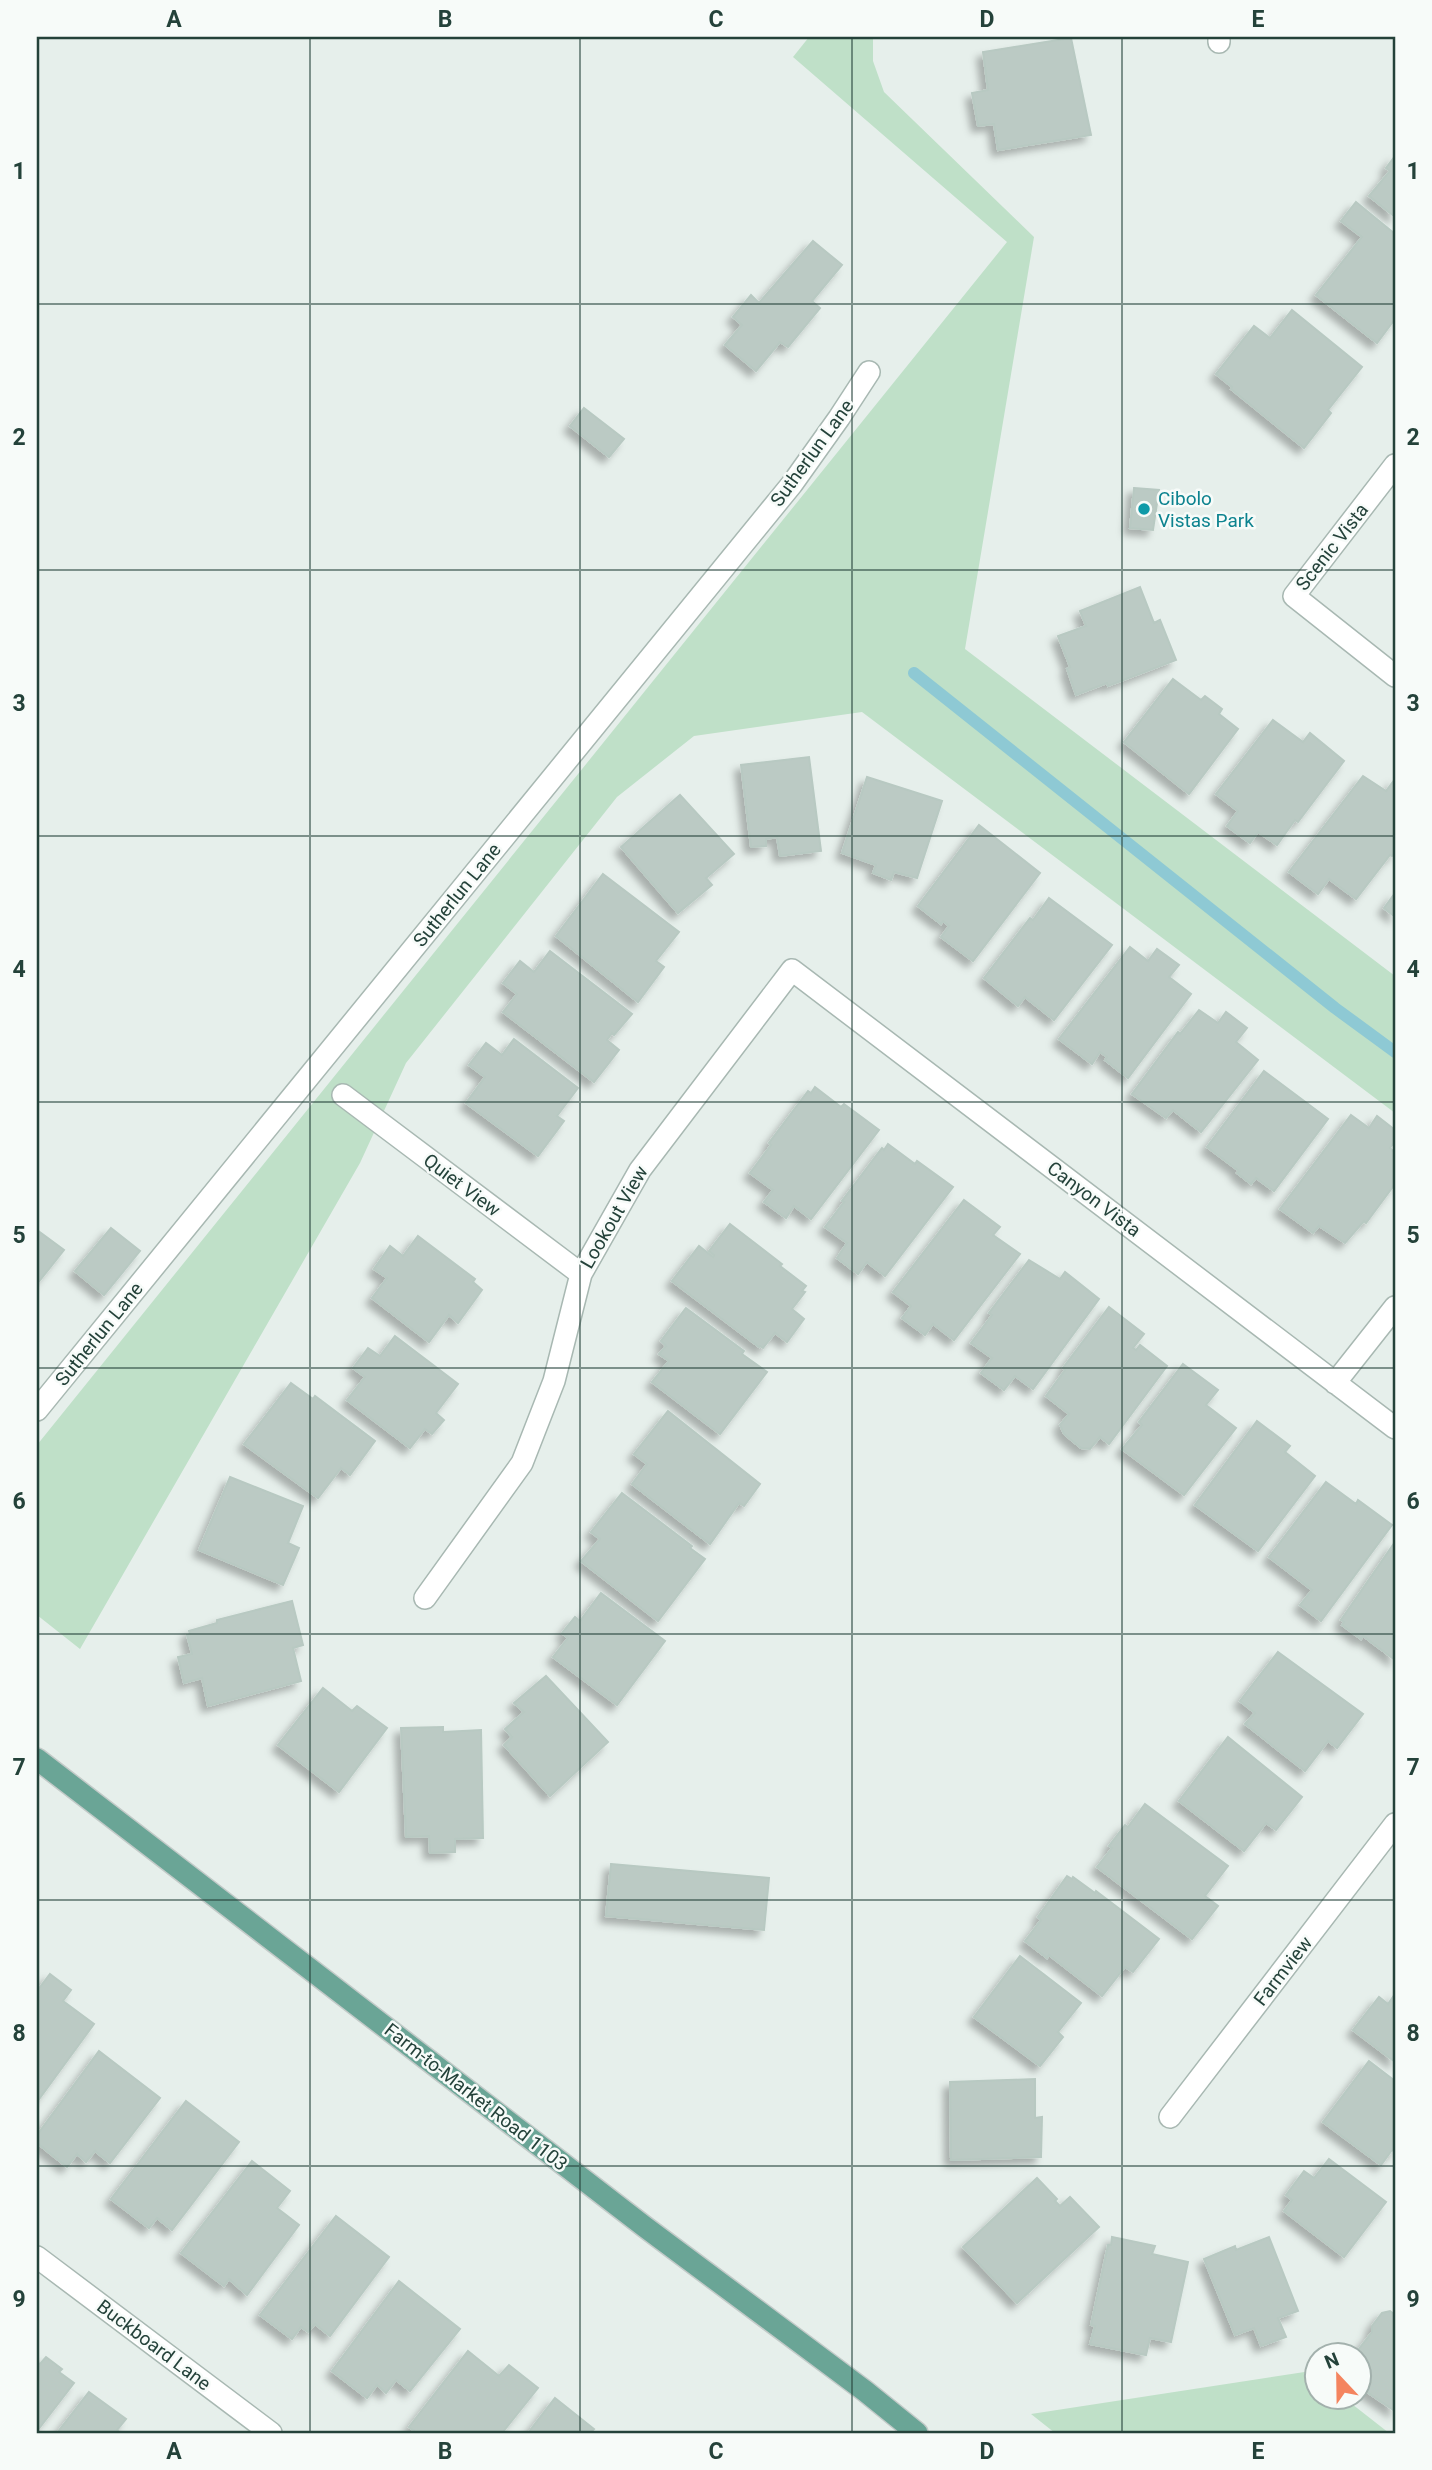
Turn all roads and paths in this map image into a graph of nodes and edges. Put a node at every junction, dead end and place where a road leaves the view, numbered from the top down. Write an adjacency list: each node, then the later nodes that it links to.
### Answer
1 (869, 372): 9 (street, Sutherlun Lane)
2 (1395, 465): 3 (street, Scenic Vista)
3 (1395, 676)
4 (793, 970): 6 (street, Lookout View); 8 (street, Canyon Vista)
5 (343, 1095): 6 (street, Quiet View)
6 (581, 1274): 11 (street, Lookout View)
7 (1395, 1307): 8 (street)
8 (1335, 1383): 10 (street, Canyon Vista)
9 (37, 1410)
10 (1395, 1428)
11 (425, 1598)
12 (37, 1759): 17 (main road, Farm-to-Market Road 1103)
13 (1395, 1824): 14 (street, Farmview)
14 (1170, 2117)
15 (37, 2257): 16 (street, Buckboard Lane)
16 (271, 2433)
17 (917, 2433)

